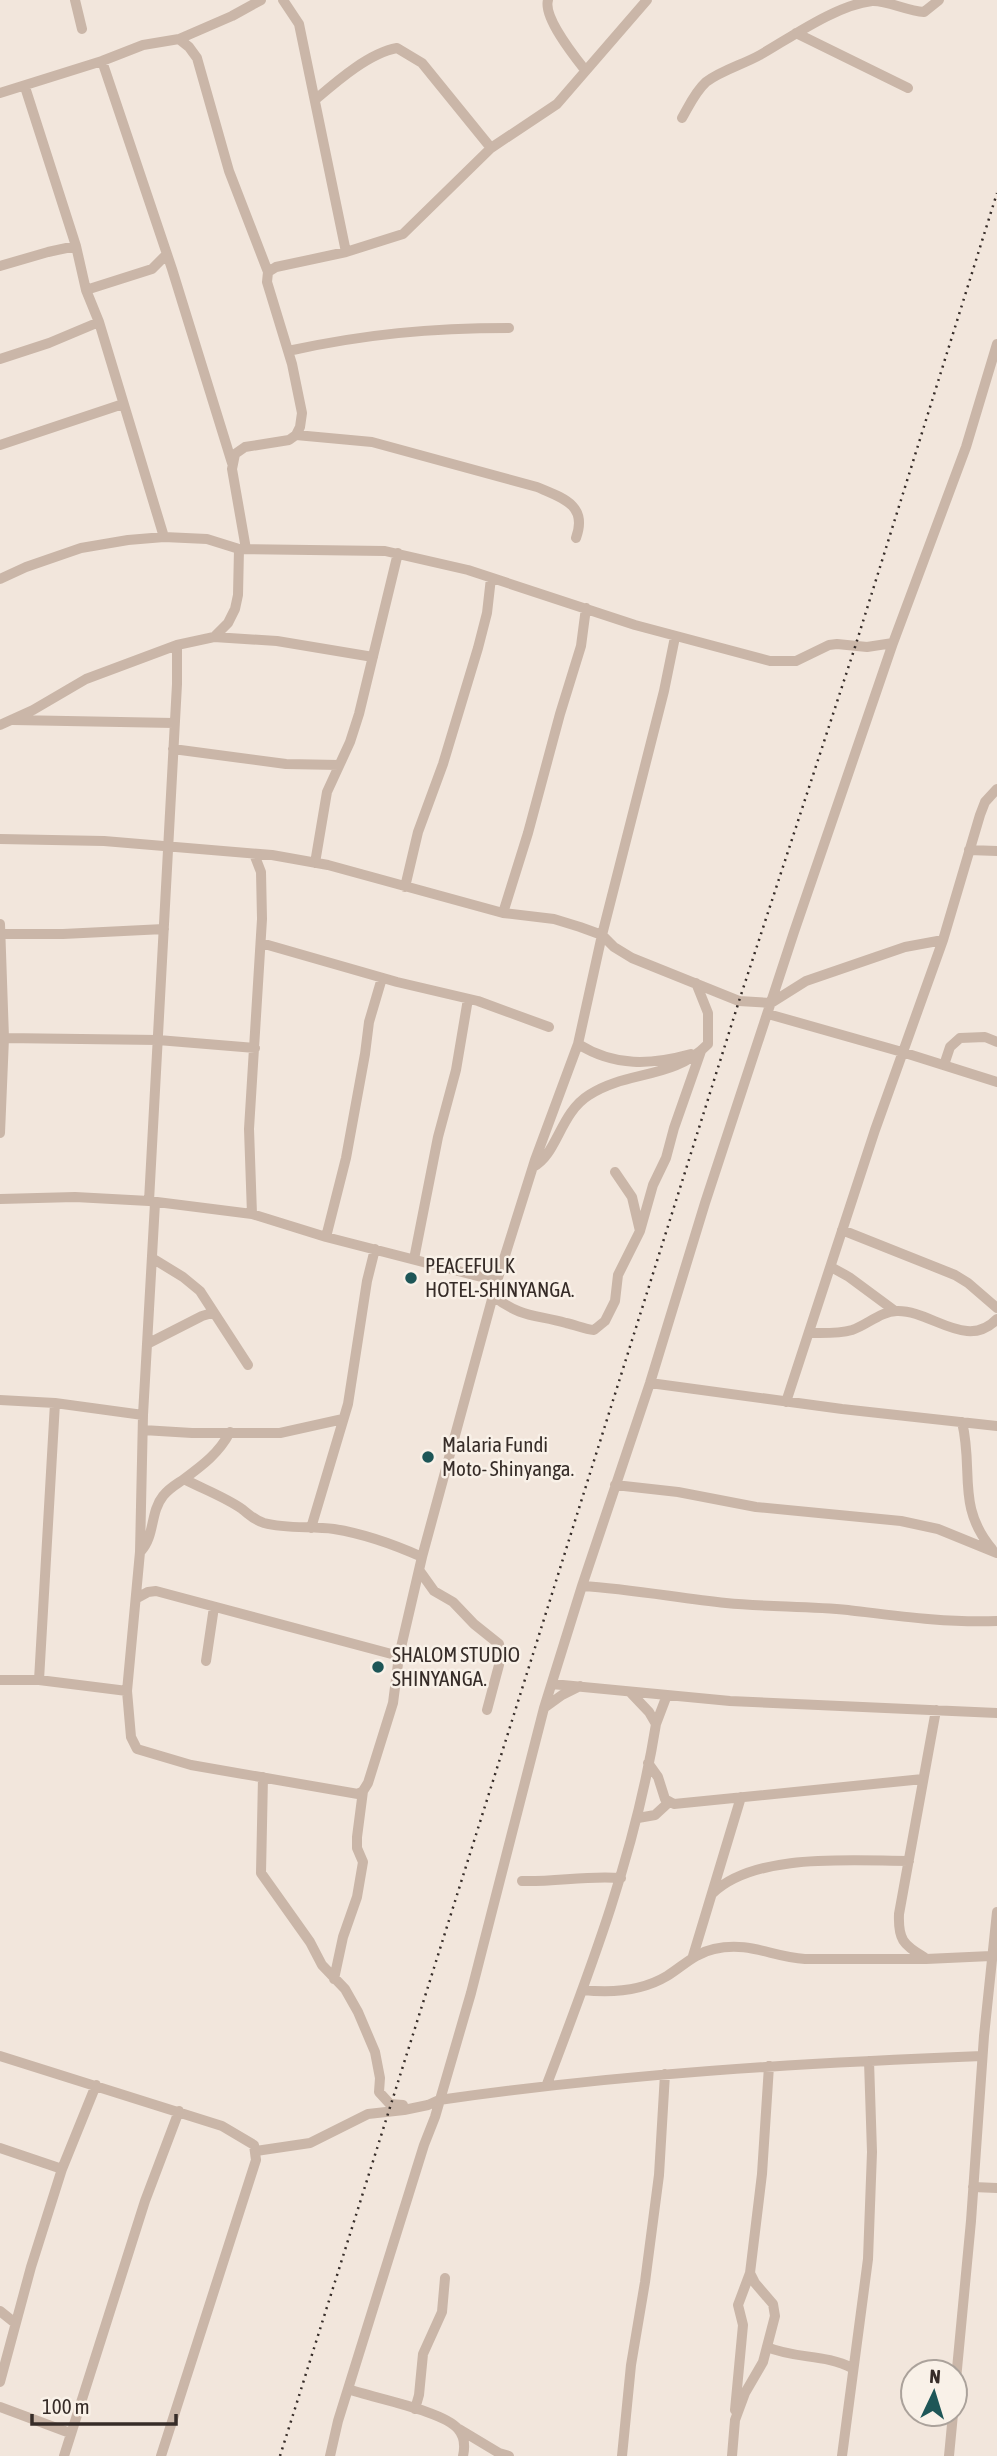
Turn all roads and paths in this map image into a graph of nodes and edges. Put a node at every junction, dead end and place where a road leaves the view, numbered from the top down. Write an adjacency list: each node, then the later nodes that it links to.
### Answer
1 (75, 0): 7 (street)
2 (261, 0): 9 (street)
3 (283, 0): 15 (street)
4 (548, 0): 11 (street)
5 (647, 0): 11 (street)
6 (939, 0): 8 (street)
7 (82, 29)
8 (796, 33): 13 (street); 16 (street)
9 (179, 39): 10 (street); 22 (street)
10 (102, 61): 12 (street); 20 (street)
11 (585, 70): 17 (street)
12 (25, 86): 14 (street); 18 (street)
13 (908, 88)
14 (0, 93)
15 (316, 99): 17 (street); 19 (street)
16 (682, 118)
17 (491, 148): 19 (street)
18 (76, 246): 21 (street); 23 (street)
19 (346, 253): 22 (street)
20 (167, 254): 23 (street); 32 (street)
21 (0, 266)
22 (268, 272): 27 (street)
23 (86, 290): 24 (street)
24 (99, 322): 28 (street); 29 (street)
25 (509, 328): 27 (street)
26 (997, 344): 42 (street)
27 (288, 351): 30 (street)
28 (0, 359)
29 (123, 404): 31 (street); 33 (street)
30 (296, 435): 32 (street); 34 (street)
31 (0, 445)
32 (232, 463): 35 (street)
33 (164, 537): 35 (street); 38 (street)
34 (576, 538)
35 (243, 549): 36 (street); 40 (street)
36 (398, 554): 37 (street); 44 (street)
37 (491, 578): 39 (street); 56 (street)
38 (0, 579)
39 (586, 608): 41 (street); 57 (street)
40 (214, 636): 43 (street); 44 (street)
41 (676, 637): 42 (street); 60 (street)
42 (892, 643): 66 (street)
43 (177, 645): 45 (street); 46 (street)
44 (373, 657): 48 (street)
45 (4, 722): 46 (street)
46 (174, 723): 47 (street)
47 (173, 749): 48 (street); 51 (street)
48 (339, 765): 55 (street)
49 (997, 789): 52 (street)
50 (0, 839): 51 (street)
51 (168, 847): 54 (street); 59 (street)
52 (969, 850): 53 (street); 61 (street)
53 (997, 851)
54 (254, 854): 55 (street); 62 (street)
55 (315, 863): 56 (street)
56 (405, 887): 57 (street)
57 (503, 913): 60 (street)
58 (1, 929): 59 (street); 68 (street)
59 (164, 929): 69 (street)
60 (602, 935): 64 (street); 71 (street)
61 (943, 940): 66 (street); 74 (street)
62 (261, 943): 63 (street); 72 (street)
63 (382, 978): 65 (street); 85 (street)
64 (696, 984): 66 (street); 73 (street)
65 (468, 999): 67 (street); 88 (street)
66 (770, 1008): 74 (street); 99 (street)
67 (549, 1027)
68 (4, 1038): 69 (street); 77 (street)
69 (158, 1040): 72 (street); 81 (street)
70 (997, 1042): 75 (street)
71 (578, 1044): 73 (street); 78 (street)
72 (255, 1048): 82 (street)
73 (701, 1051): 78 (street); 84 (street)
74 (902, 1052): 75 (street); 83 (street)
75 (944, 1065): 76 (street)
76 (997, 1083)
77 (0, 1133)
78 (533, 1167): 90 (street)
79 (615, 1172): 84 (street)
80 (0, 1199): 81 (street)
81 (152, 1202): 82 (street); 87 (street)
82 (252, 1214): 85 (street)
83 (842, 1230): 89 (street); 92 (street)
84 (640, 1231): 91 (street)
85 (326, 1237): 86 (street)
86 (375, 1249): 88 (street); 104 (street)
87 (152, 1258): 94 (street); 97 (street)
88 (414, 1259): 90 (street)
89 (831, 1267): 93 (street); 96 (street)
90 (497, 1281): 91 (street)
91 (493, 1296): 114 (street)
92 (997, 1308)
93 (895, 1311): 95 (street); 96 (street)
94 (212, 1313): 97 (street); 98 (street)
95 (997, 1319)
96 (809, 1333): 101 (street)
97 (147, 1344): 103 (street)
98 (248, 1365)
99 (650, 1383): 101 (street); 110 (street)
100 (0, 1400): 102 (street)
101 (786, 1402): 105 (street)
102 (55, 1403): 103 (street); 123 (street)
103 (143, 1415): 107 (street)
104 (343, 1419): 108 (street); 111 (street)
105 (962, 1422): 106 (street); 113 (street)
106 (997, 1426)
107 (143, 1430): 108 (street); 112 (street)
108 (230, 1432): 109 (street)
109 (184, 1479): 111 (street); 112 (street)
110 (615, 1485): 113 (street); 116 (street)
111 (311, 1528): 114 (street)
112 (140, 1552): 117 (street)
113 (995, 1552)
114 (422, 1557): 115 (street)
115 (419, 1570): 120 (street); 130 (street)
116 (582, 1586): 119 (street); 124 (street)
117 (137, 1598): 118 (street); 126 (street)
118 (214, 1607): 120 (street); 121 (street)
119 (997, 1621)
120 (399, 1656): 137 (street)
121 (206, 1661)
122 (0, 1680): 123 (street)
123 (39, 1680): 126 (street)
124 (552, 1684): 125 (street); 129 (street)
125 (580, 1685): 127 (street); 129 (street)
126 (127, 1691): 135 (street)
127 (630, 1692): 128 (street); 133 (street)
128 (667, 1695): 131 (street); 133 (street)
129 (544, 1708): 160 (street)
130 (487, 1710)
131 (936, 1710): 132 (street); 136 (street)
132 (997, 1713)
133 (656, 1724): 134 (street)
134 (648, 1763): 139 (street); 140 (street)
135 (263, 1777): 137 (street); 149 (street)
136 (923, 1779): 138 (street); 141 (street)
137 (363, 1791): 149 (street)
138 (741, 1797): 139 (street); 144 (street)
139 (668, 1802): 140 (street)
140 (638, 1818): 142 (street)
141 (909, 1861): 144 (street); 148 (street)
142 (621, 1878): 143 (street); 150 (street)
143 (522, 1881)
144 (713, 1893): 146 (street)
145 (997, 1912): 147 (street)
146 (693, 1956): 148 (street); 150 (street)
147 (991, 1956): 148 (street); 152 (street)
148 (926, 1959)
149 (334, 1979): 161 (street)
150 (583, 1990): 158 (street)
151 (997, 2035): 152 (street)
152 (984, 2036): 154 (street)
153 (0, 2056): 159 (street)
154 (982, 2056): 155 (street); 166 (street)
155 (869, 2061): 156 (street); 174 (street)
156 (769, 2066): 157 (street); 168 (street)
157 (665, 2074): 158 (street); 188 (street)
158 (547, 2084): 160 (street)
159 (96, 2085): 162 (street); 165 (street)
160 (439, 2100): 161 (street); 176 (street)
161 (416, 2108): 164 (street)
162 (179, 2110): 164 (street); 182 (street)
163 (0, 2148): 165 (street)
164 (256, 2151): 184 (street)
165 (62, 2169): 171 (street)
166 (973, 2188): 167 (street); 173 (street)
167 (997, 2188)
168 (750, 2273): 172 (street); 179 (street)
169 (445, 2278): 178 (street)
170 (0, 2311): 171 (street)
171 (15, 2323): 175 (street)
172 (767, 2347): 174 (street); 179 (street)
173 (958, 2358)
174 (852, 2368): 190 (street)
175 (0, 2382)
176 (348, 2389): 178 (street); 185 (street)
177 (0, 2407): 182 (street)
178 (415, 2409): 180 (street)
179 (735, 2420): 189 (street)
180 (458, 2428): 186 (street); 187 (street)
181 (952, 2428): 191 (street)
182 (70, 2433): 183 (street)
183 (64, 2456)
184 (161, 2456)
185 (330, 2456)
186 (463, 2456)
187 (509, 2456)
188 (622, 2456)
189 (732, 2456)
190 (842, 2456)
191 (949, 2456)

